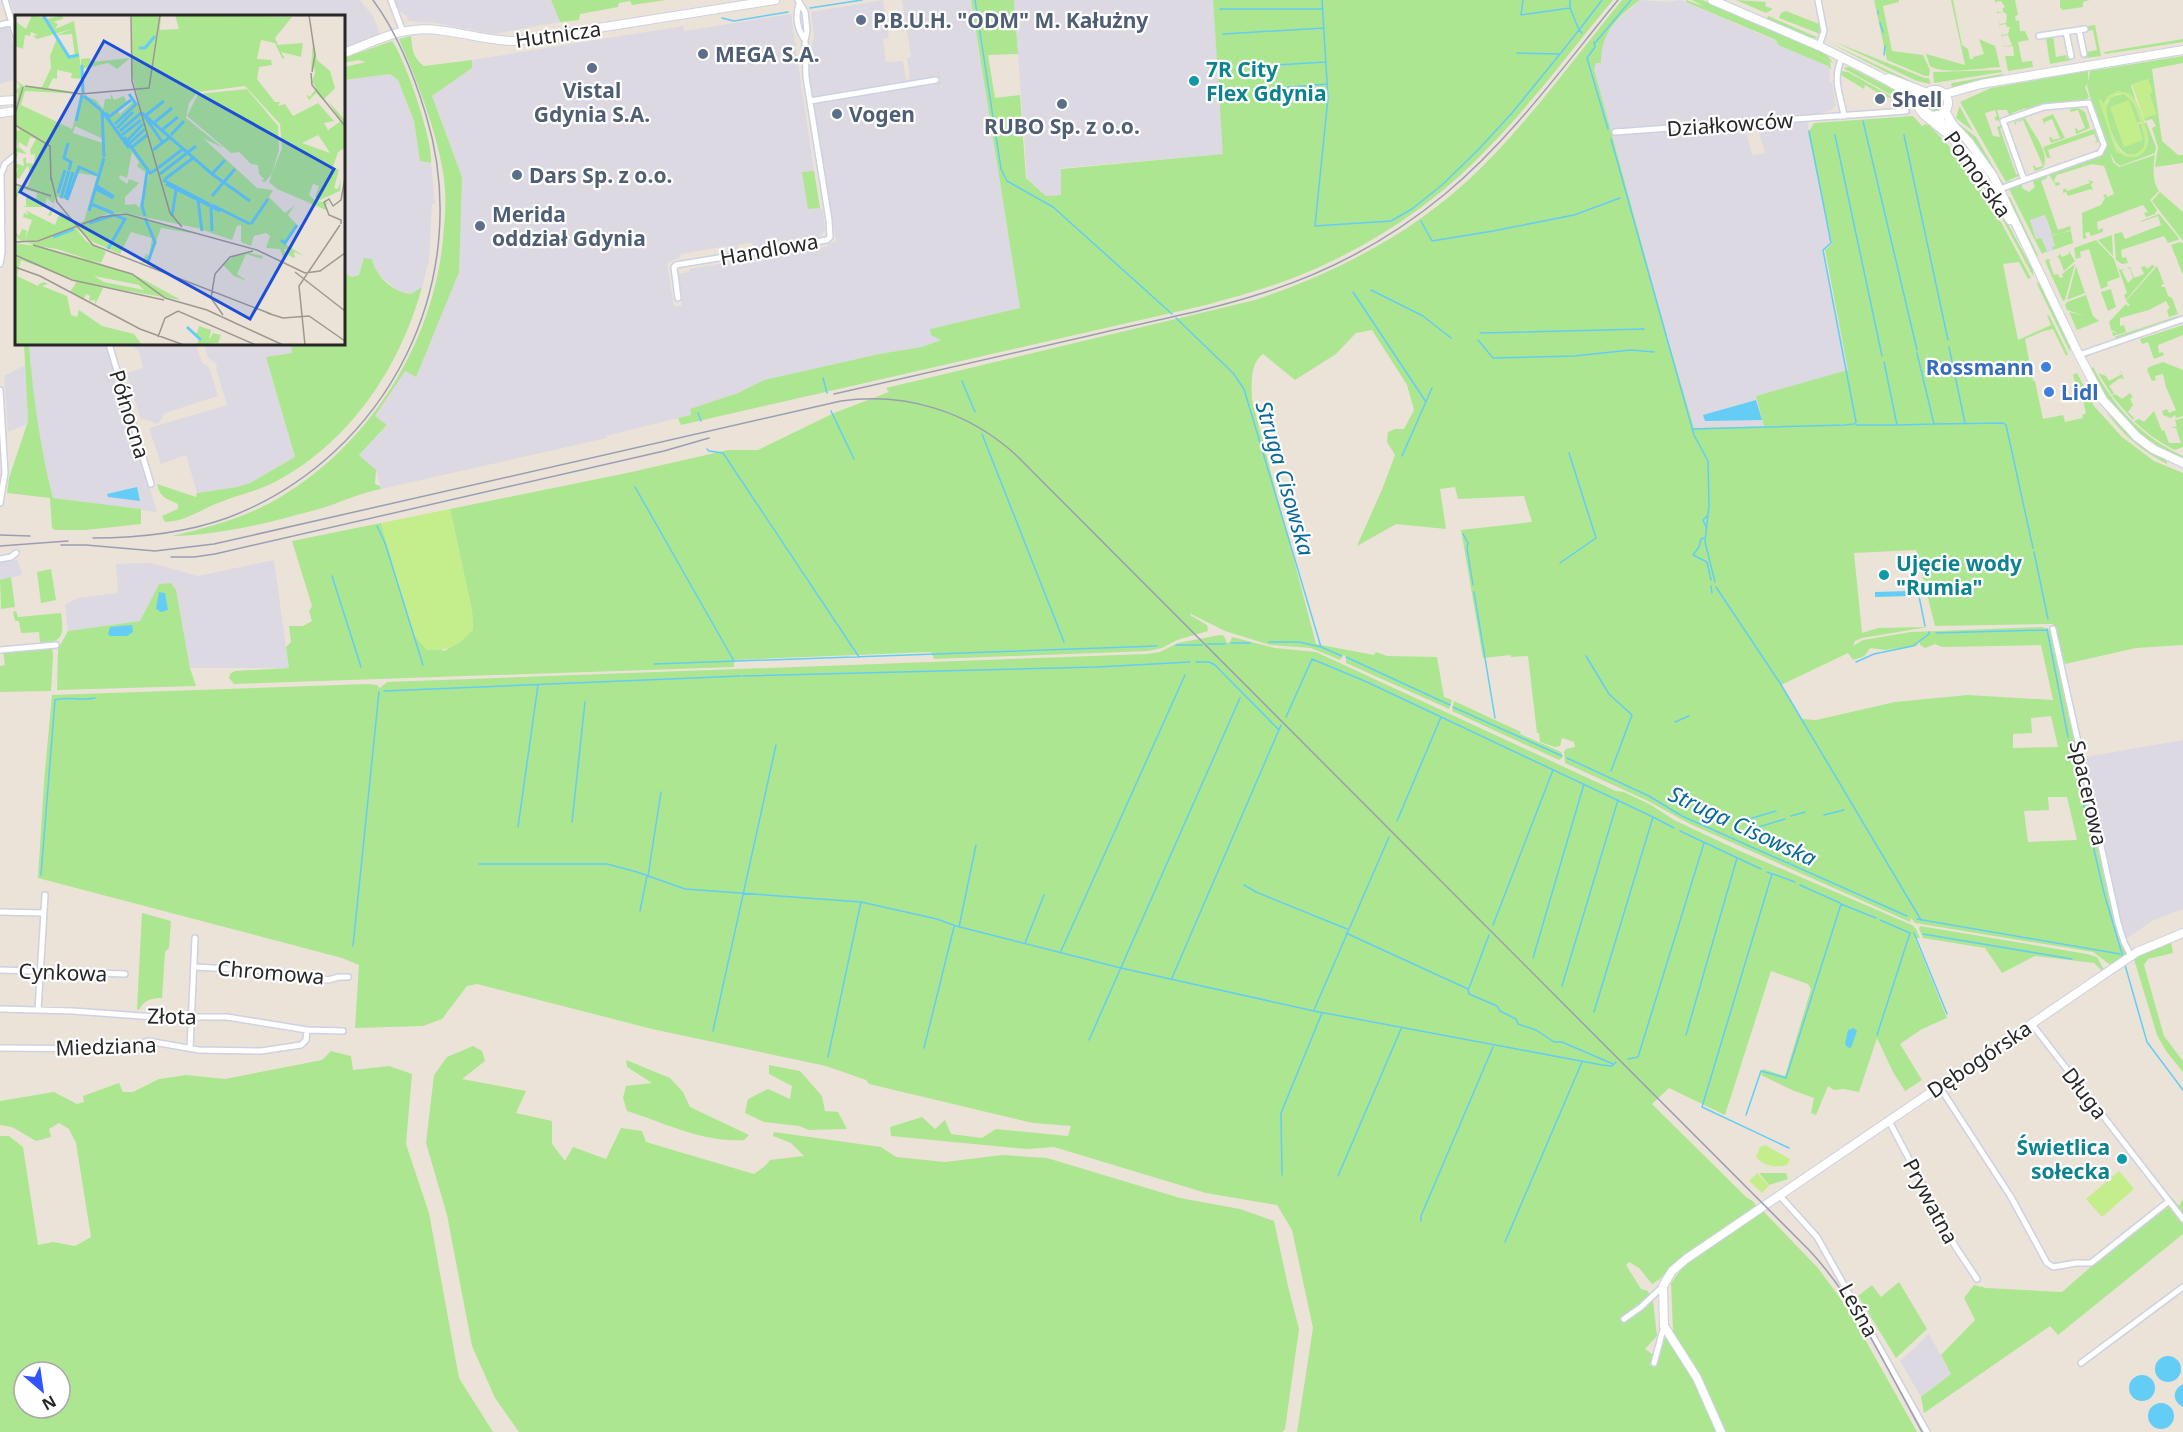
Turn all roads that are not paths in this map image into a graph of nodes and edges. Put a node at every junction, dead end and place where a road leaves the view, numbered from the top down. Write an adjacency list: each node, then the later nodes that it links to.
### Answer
1 (5, 0): 7 (street)
2 (391, 0): 10 (street)
3 (775, 0): 10 (main road, Hutnicza)
4 (1712, 0): 13 (main road)
5 (1818, 0): 13 (street)
6 (798, 2): 26 (street, Handlowa)
7 (12, 22): 8 (street); 9 (street)
8 (0, 25)
9 (15, 32)
10 (403, 32): 15 (main road, Hutnicza)
11 (2066, 32): 12 (street); 16 (street); 17 (street)
12 (2039, 36)
13 (1820, 46): 18 (main road)
14 (2183, 50): 23 (main road)
15 (345, 53)
16 (2084, 54)
17 (2071, 56)
18 (1842, 57): 19 (main road); 31 (street)
19 (1877, 75): 21 (main road); 22 (main road)
20 (936, 80): 26 (street)
21 (1908, 93): 22 (main road); 33 (main road)
22 (1924, 97): 23 (main road); 30 (main road)
23 (1946, 97): 30 (main road)
24 (15, 100): 25 (main road)
25 (0, 101)
26 (810, 101): 38 (street, Handlowa)
27 (15, 111): 29 (main road)
28 (1906, 111): 31 (street, Działkowców)
29 (0, 113)
30 (1941, 113): 33 (main road, Pomorska); 36 (main road, Pomorska)
31 (1844, 116): 32 (street, Działkowców)
32 (1615, 132)
33 (1953, 139): 36 (main road, Pomorska)
34 (15, 156): 37 (street)
35 (2024, 180): 35 (street); 36 (street)
36 (1996, 190): 41 (main road, Pomorska)
37 (0, 264)
38 (678, 298)
39 (2183, 319): 41 (street)
40 (109, 345): 44 (street, Północna)
41 (2079, 355): 43 (main road, Pomorska)
42 (0, 390): 45 (street)
43 (2183, 463)
44 (151, 484)
45 (0, 503)
46 (16, 553): 47 (street)
47 (0, 559)
48 (2053, 629): 56 (street, Spacerowa)
49 (56, 645): 50 (street)
50 (0, 650)
51 (45, 895): 53 (street)
52 (0, 912): 53 (street)
53 (43, 913): 59 (street)
54 (2183, 933): 56 (main road, Dębogórska)
55 (195, 938): 57 (street, Chromowa)
56 (2131, 956): 65 (main road, Dębogórska)
57 (195, 967): 61 (street, Chromowa); 64 (street, Chromowa)
58 (0, 970): 59 (street, Cynkowa)
59 (40, 971): 60 (street, Cynkowa); 63 (street)
60 (125, 974)
61 (348, 977)
62 (0, 1009): 63 (street, Złota)
63 (38, 1010): 64 (street, Złota)
64 (193, 1017): 66 (street, Złota); 69 (street, Chromowa)
65 (2031, 1023): 70 (main road, Dębogórska); 73 (street, Długa)
66 (307, 1030): 67 (street, Złota); 69 (street, Miedziana)
67 (344, 1031)
68 (0, 1047): 69 (street, Miedziana)
69 (190, 1048)
70 (1939, 1086): 71 (main road, Dębogórska); 73 (street)
71 (1888, 1121): 72 (main road, Dębogórska); 75 (street, Prywatna)
72 (1780, 1196): 76 (main road, Dębogórska); 83 (street, Leśna)
73 (2169, 1201): 74 (street, Długa)
74 (2183, 1219)
75 (1977, 1279)
76 (1663, 1286): 78 (street); 79 (main road)
77 (2183, 1287): 81 (street)
78 (1624, 1319)
79 (1664, 1326): 80 (street); 82 (main road)
80 (1654, 1363)
81 (2081, 1363)
82 (1721, 1432)
83 (1927, 1432)

